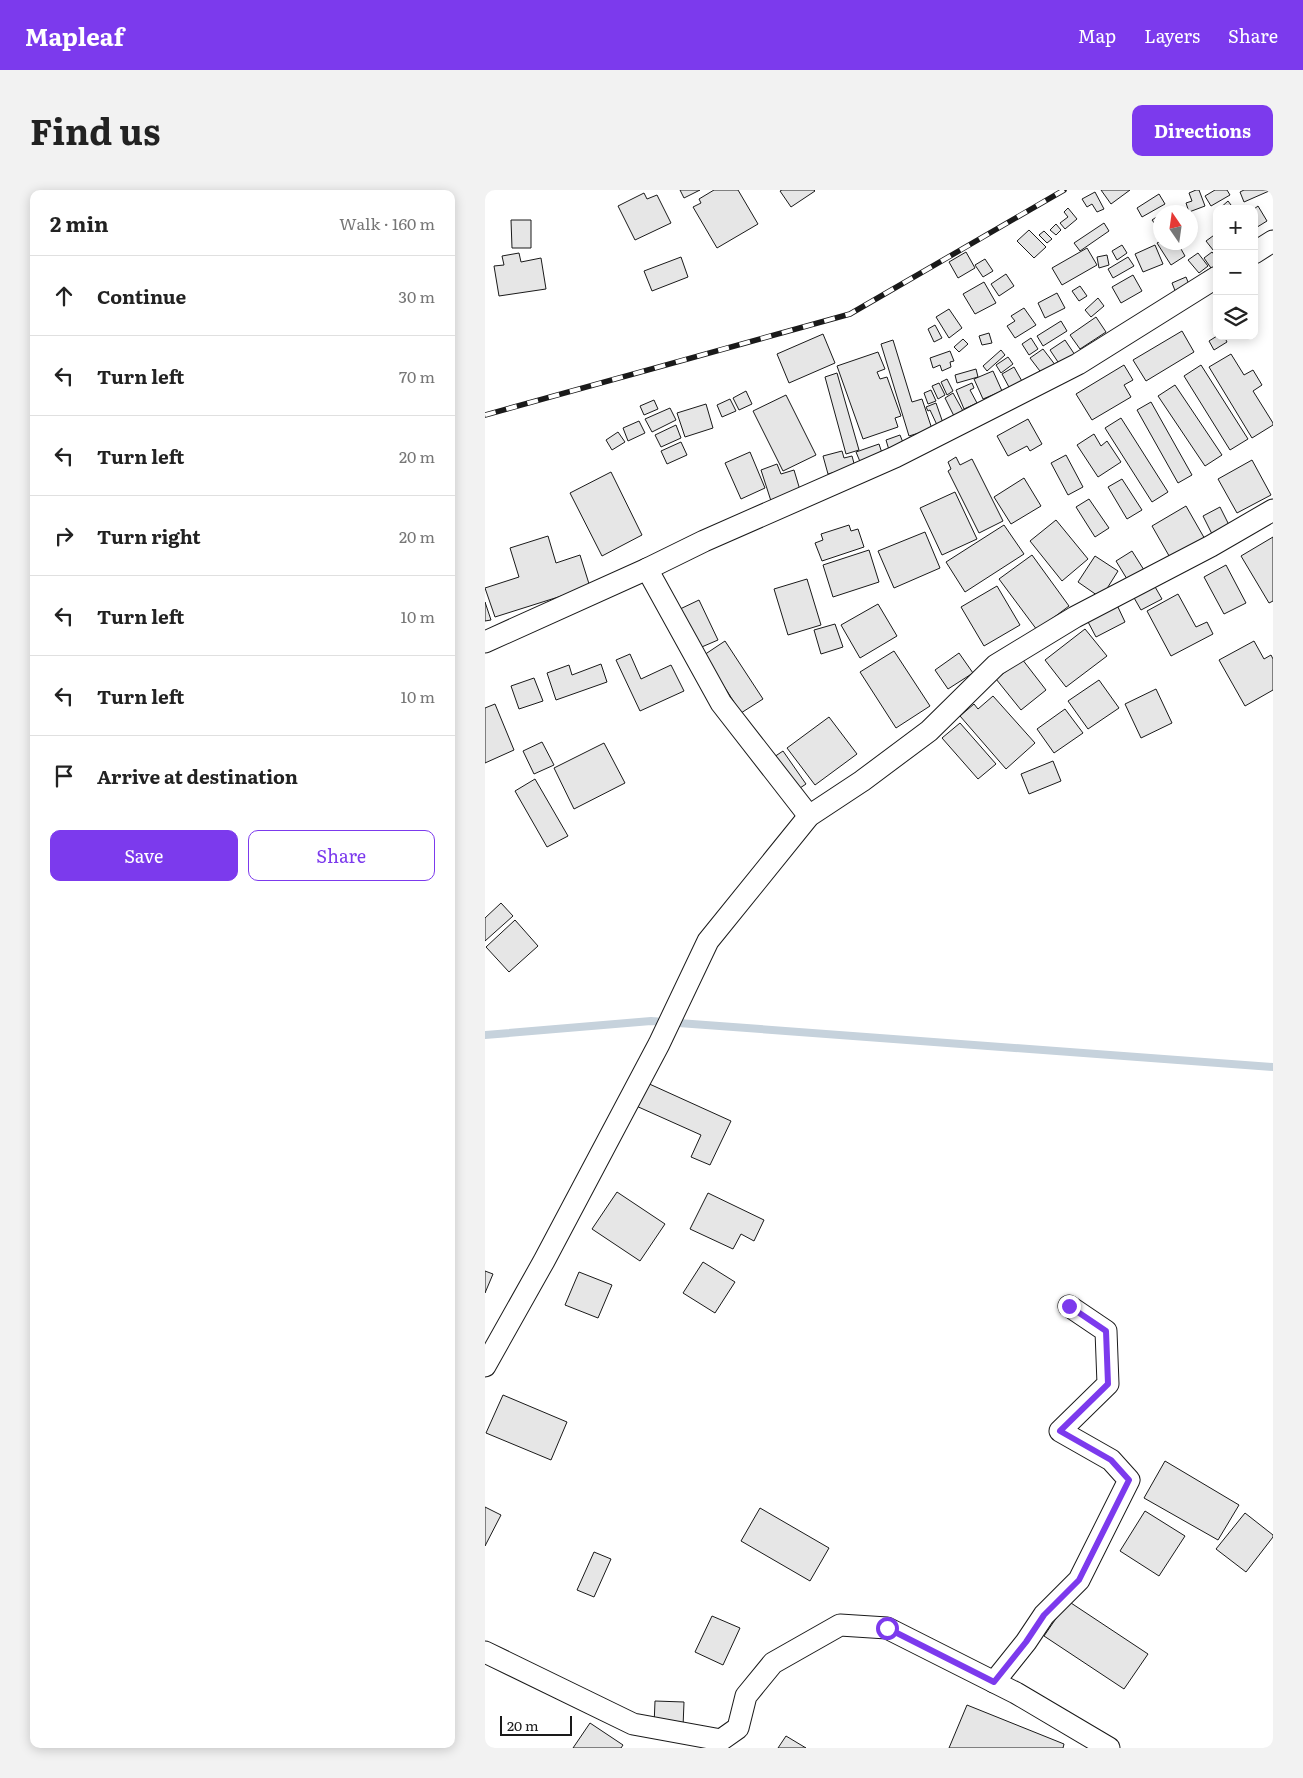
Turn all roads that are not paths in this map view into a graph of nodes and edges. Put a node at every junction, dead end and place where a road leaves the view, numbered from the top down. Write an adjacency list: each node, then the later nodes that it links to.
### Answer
1 (1273, 241): 2 (street)
2 (1258, 250)
3 (1213, 280): 5 (street)
4 (1273, 510): 7 (street)
5 (647, 569): 6 (street); 7 (street)
6 (485, 642)
7 (809, 816): 9 (street)
8 (1069, 1306): 11 (street)
9 (485, 1366)
10 (485, 1652): 11 (street)
11 (994, 1682): 12 (street)
12 (1109, 1748)

